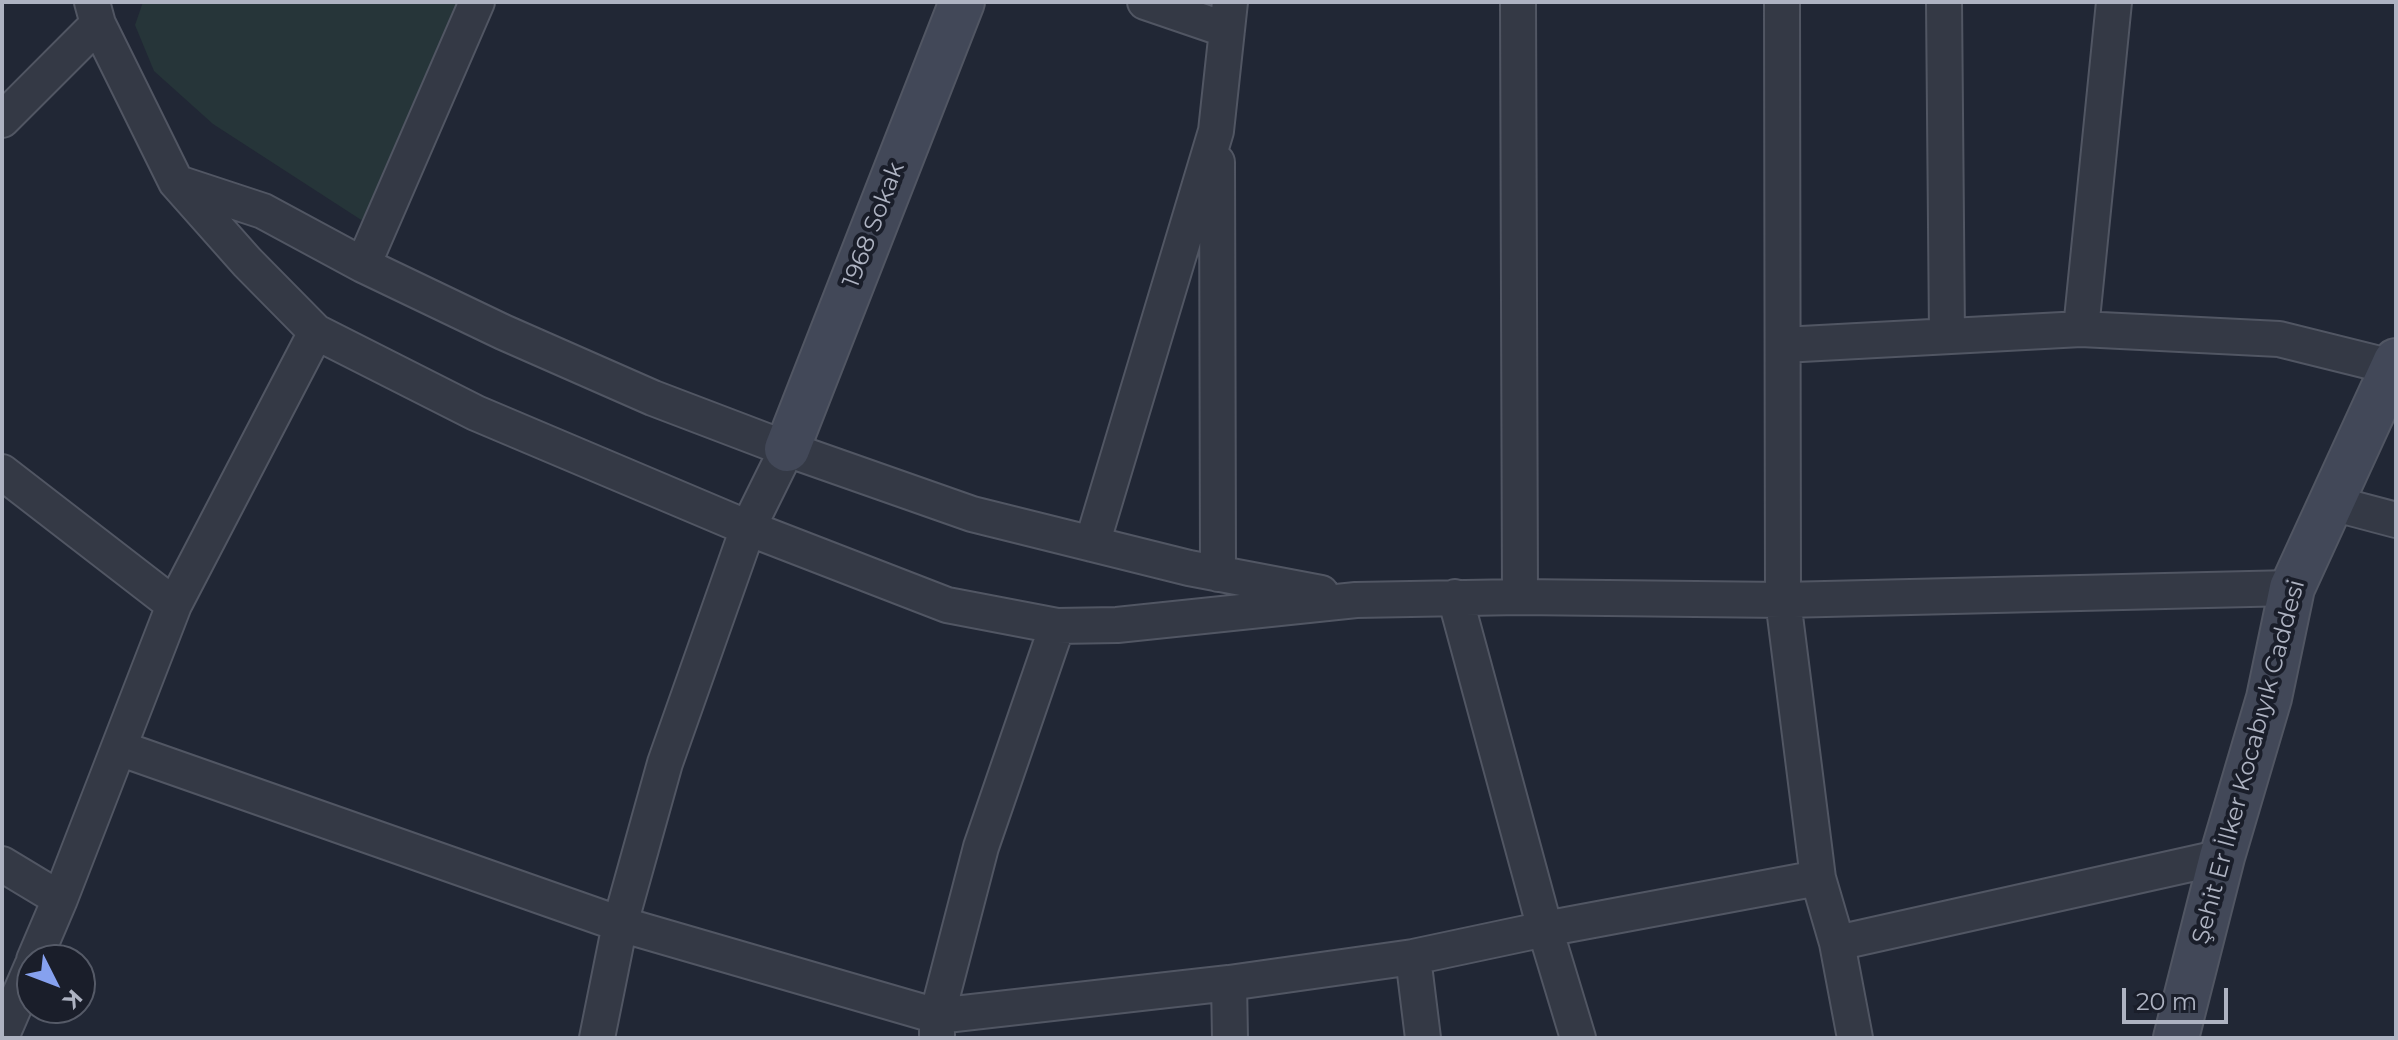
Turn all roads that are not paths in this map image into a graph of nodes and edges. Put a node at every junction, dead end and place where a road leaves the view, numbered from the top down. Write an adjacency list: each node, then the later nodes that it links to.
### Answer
1 (477, 2): 13 (street)
2 (962, 2): 19 (main road, 1968 Sokak)
3 (1145, 2): 9 (street)
4 (1518, 2): 28 (street)
5 (1782, 2): 17 (street)
6 (1944, 2): 16 (street)
7 (2107, 4): 14 (street)
8 (95, 13): 10 (street); 12 (street)
9 (1228, 16): 11 (street)
10 (2, 120)
11 (1217, 122): 24 (street); 25 (street)
12 (176, 182): 13 (street); 15 (street)
13 (363, 265): 19 (street)
14 (2081, 329): 16 (street); 18 (street)
15 (316, 332): 23 (street); 31 (street)
16 (1947, 335): 17 (street)
17 (1783, 345): 30 (street)
18 (2395, 366): 21 (main road, Şehit Er İlker Kocabıyık Caddesi)
19 (787, 449): 23 (street); 24 (street)
20 (2, 472): 31 (street)
21 (2332, 503): 22 (street); 26 (main road, Şehit Er İlker Kocabıyık Caddesi)
22 (2396, 520)
23 (748, 528): 32 (street); 38 (street)
24 (1092, 544): 25 (street)
25 (1218, 574): 29 (street)
26 (2292, 588): 30 (street); 34 (main road, Şehit Er İlker Kocabıyık Caddesi)
27 (1455, 597): 28 (street); 29 (street); 39 (street)
28 (1520, 597): 30 (street)
29 (1356, 600): 32 (street)
30 (1783, 600): 36 (street)
31 (174, 605): 33 (street)
32 (1057, 626): 45 (street)
33 (119, 748): 37 (street); 38 (street)
34 (2222, 857): 40 (street); 52 (main road, Şehit Er İlker Kocabıyık Caddesi)
35 (2, 864): 37 (street)
36 (1818, 878): 39 (street); 40 (street)
37 (60, 899): 41 (street)
38 (620, 924): 45 (street); 47 (street)
39 (1545, 929): 42 (street); 50 (street)
40 (1837, 943): 51 (street)
41 (41, 944)
42 (1413, 957): 43 (street); 49 (street)
43 (1229, 983): 45 (street); 48 (street)
44 (16, 1003): 46 (street)
45 (937, 1027)
46 (2, 1035)
47 (597, 1038)
48 (1230, 1038)
49 (1423, 1038)
50 (1578, 1038)
51 (1855, 1038)
52 (2176, 1038)

